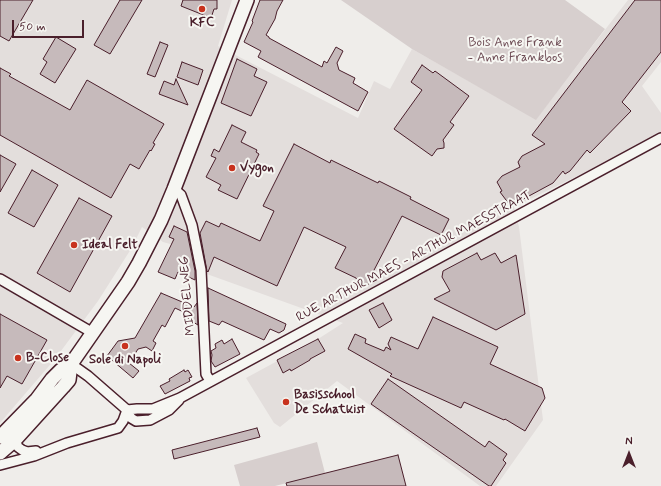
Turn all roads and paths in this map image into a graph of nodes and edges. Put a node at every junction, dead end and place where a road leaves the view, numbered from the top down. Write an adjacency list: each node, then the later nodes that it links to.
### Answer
1 (247, 0): 3 (main road)
2 (661, 138): 7 (street, RUE ARTHUR MAES - ARTHUR MAESSTRAAT)
3 (174, 188): 5 (main road); 7 (street, MIDDELWEG)
4 (0, 279): 5 (street)
5 (93, 333): 6 (main road)
6 (71, 364): 8 (street, RUE ARTHUR MAES - ARTHUR MAESSTRAAT); 9 (main road); 11 (main road)
7 (210, 382): 8 (street, RUE ARTHUR MAES - ARTHUR MAESSTRAAT)
8 (127, 410): 12 (street)
9 (15, 423): 10 (main road); 11 (street)
10 (0, 437)
11 (15, 440): 12 (street); 13 (main road)
12 (44, 451): 14 (street)
13 (0, 453)
14 (0, 465)

